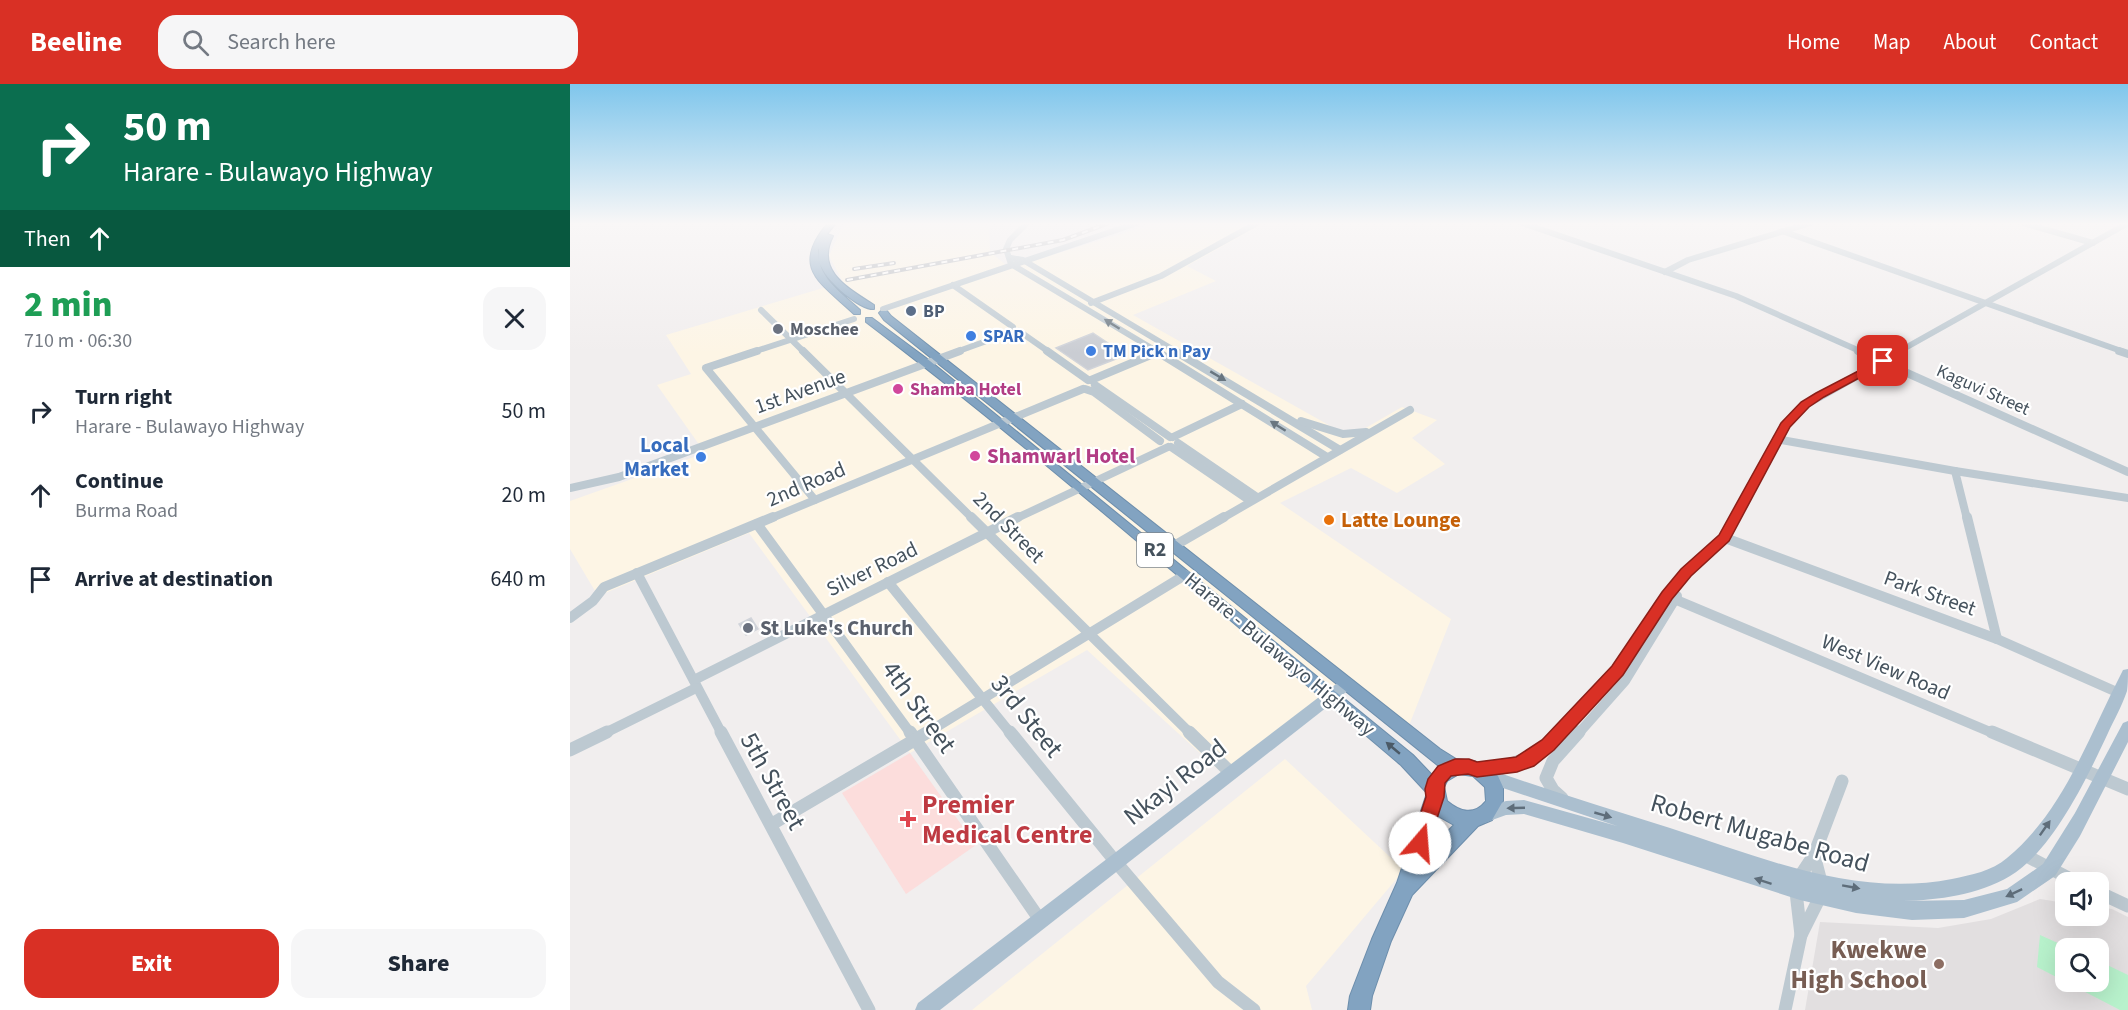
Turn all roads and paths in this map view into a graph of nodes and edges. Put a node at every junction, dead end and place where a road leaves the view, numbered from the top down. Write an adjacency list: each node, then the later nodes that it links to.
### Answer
1 (815, 266): 13 (highway, Harare - Bulawayo Highway / R2)
2 (825, 266): 13 (highway, Harare - Bulawayo Highway / R2)
3 (998, 266): 12 (street)
4 (1019, 266): 16 (street)
5 (1034, 266): 14 (street)
6 (1179, 266): 14 (street)
7 (1648, 266): 11 (street, Kaguvi Street)
8 (1677, 266): 11 (street)
9 (1881, 266): 15 (street)
10 (2051, 266): 15 (street)
11 (1665, 272): 27 (street, Kaguvi Street)
12 (950, 286): 18 (street); 21 (street)
13 (849, 297): 18 (highway, Harare - Bulawayo Highway / R2); 19 (highway, Harare - Bulawayo Highway / R2)
14 (1094, 302): 16 (street); 20 (street)
15 (1985, 303): 25 (street); 27 (street)
16 (1083, 306): 22 (street, one-way to 16)
17 (761, 310): 23 (street, 2nd Street)
18 (877, 313): 19 (highway); 26 (highway, Harare - Bulawayo Highway / R2)
19 (855, 315): 23 (street)
20 (1139, 329): 22 (street); 33 (street, one-way to 33)
21 (1011, 331): 26 (street, 1st Avenue); 28 (street); 29 (street)
22 (1128, 333): 24 (street)
23 (790, 339): 30 (street, 2nd Street); 35 (street)
24 (1160, 353): 28 (street, 2nd Road); 31 (street)
25 (2128, 354)
26 (932, 361): 30 (street, 1st Avenue); 34 (highway, Harare - Bulawayo Highway / R2)
27 (1883, 361): 37 (street); 43 (street, Kaguvi Street)
28 (1092, 382): 29 (street, 2nd Road); 38 (street)
29 (1081, 387): 34 (street, 2nd Road); 38 (street)
30 (846, 392): 35 (street, 1st Avenue); 41 (street, 2nd Street)
31 (1244, 405): 38 (street, Silver Road); 40 (street, one-way to 31)
32 (1410, 410): 36 (street)
33 (1277, 411): 36 (street); 39 (street)
34 (1002, 421): 41 (street, 2nd Road); 44 (highway, Harare - Bulawayo Highway / R2)
35 (754, 427): 45 (street, 1st Avenue); 48 (street)
36 (1378, 428): 39 (street)
37 (1776, 439): 42 (street); 53 (street)
38 (1170, 442): 44 (street, Silver Road); 47 (street)
39 (1340, 450): 40 (street)
40 (1327, 457): 47 (street)
41 (914, 459): 48 (street, 2nd Road); 52 (street, 2nd Street)
42 (1955, 471): 46 (street); 64 (street)
43 (2128, 472)
44 (1081, 486): 49 (highway, Harare - Bulawayo Highway / R2); 50 (highway, Harare - Bulawayo Highway / R2); 52 (street, Silver Road)
45 (570, 488)
46 (2128, 498)
47 (1254, 499): 54 (street)
48 (815, 500): 51 (street, 2nd Road)
49 (1124, 506): 50 (highway); 54 (highway, Harare - Bulawayo Highway / R2)
50 (1109, 513): 55 (highway, Harare - Bulawayo Highway / R2)
51 (757, 524): 56 (street, 2nd Road); 60 (street, 4th Street)
52 (989, 532): 58 (street, Silver Road); 63 (street, 2nd Street)
53 (1725, 538): 59 (street); 64 (street, Park Street)
54 (1174, 546): 55 (street); 62 (highway, Harare - Bulawayo Highway / R2)
55 (1160, 554): 57 (highway, Harare - Bulawayo Highway / R2)
56 (637, 573): 61 (street, 2nd Road); 69 (street, 5th Street)
57 (1185, 575): 63 (street); 65 (highway, Harare - Bulawayo Highway / R2)
58 (888, 582): 60 (street, Silver Road); 73 (street, 3rd Steet)
59 (1673, 594): 78 (street, West View Road); 80 (street); 85 (street)
60 (824, 613): 69 (street, Silver Road); 75 (street, 4th Street)
61 (570, 618)
62 (1279, 632): 65 (highway); 66 (highway, Harare - Bulawayo Highway / R2)
63 (1092, 634): 73 (street); 79 (street, 2nd Street)
64 (1997, 639): 71 (street, Park Street)
65 (1265, 641): 67 (highway, Harare - Bulawayo Highway / R2)
66 (1318, 663): 67 (highway); 70 (highway, Harare - Bulawayo Highway / R2)
67 (1304, 674): 72 (highway, Harare - Bulawayo Highway / R2)
68 (2128, 674): 71 (main road, Robert Mugabe Road)
69 (695, 684): 76 (street, Silver Road); 87 (street, 5th Street)
70 (1345, 685): 72 (main road, Nkayi Road); 77 (highway, Harare - Bulawayo Highway / R2)
71 (2119, 693): 78 (main road, Robert Mugabe Road)
72 (1330, 696): 79 (main road, Nkayi Road); 84 (highway, Harare - Bulawayo Highway / R2, one-way to 72)
73 (984, 699): 75 (street); 90 (street, 3rd Steet)
74 (2128, 727): 81 (main road, Robert Mugabe Road)
75 (915, 739): 87 (street); 98 (street, 4th Street)
76 (570, 750)
77 (1455, 767): 80 (highway, Harare - Bulawayo Highway / R2); 84 (highway)
78 (2081, 770): 81 (street); 88 (main road, Robert Mugabe Road, one-way to 78)
79 (1230, 772): 90 (main road, Nkayi Road)
80 (1482, 773): 85 (main road, Robert Mugabe Road); 86 (highway)
81 (2103, 779): 83 (street); 91 (main road, Robert Mugabe Road)
82 (1842, 781): 89 (street)
83 (2128, 789)
84 (1435, 793): 86 (highway, Harare - Bulawayo Highway / R2); 94 (highway)
85 (1576, 807): 93 (main road, Robert Mugabe Road, one-way to 93)
86 (1478, 818): 93 (main road, Robert Mugabe Road, one-way to 86); 94 (highway)
87 (772, 824): 100 (street, 5th Street)
88 (2023, 854): 91 (street); 95 (main road, Robert Mugabe Road, one-way to 88)
89 (1814, 855): 93 (street); 95 (street)
90 (1115, 861): 98 (main road, Nkayi Road); 102 (street, 3rd Steet)
91 (2049, 870): 92 (street); 95 (main road, Robert Mugabe Road, one-way to 95)
92 (2055, 873)
93 (1798, 884): 95 (main road, Robert Mugabe Road); 99 (street)
94 (1406, 888): 103 (highway)
95 (1821, 890): 99 (street)
96 (2109, 897): 97 (street)
97 (2128, 906)
98 (1040, 920): 101 (main road, Nkayi Road)
99 (1801, 936): 104 (street)
100 (869, 1010)
101 (925, 1010)
102 (1254, 1010)
103 (1359, 1010)
104 (1785, 1010)

